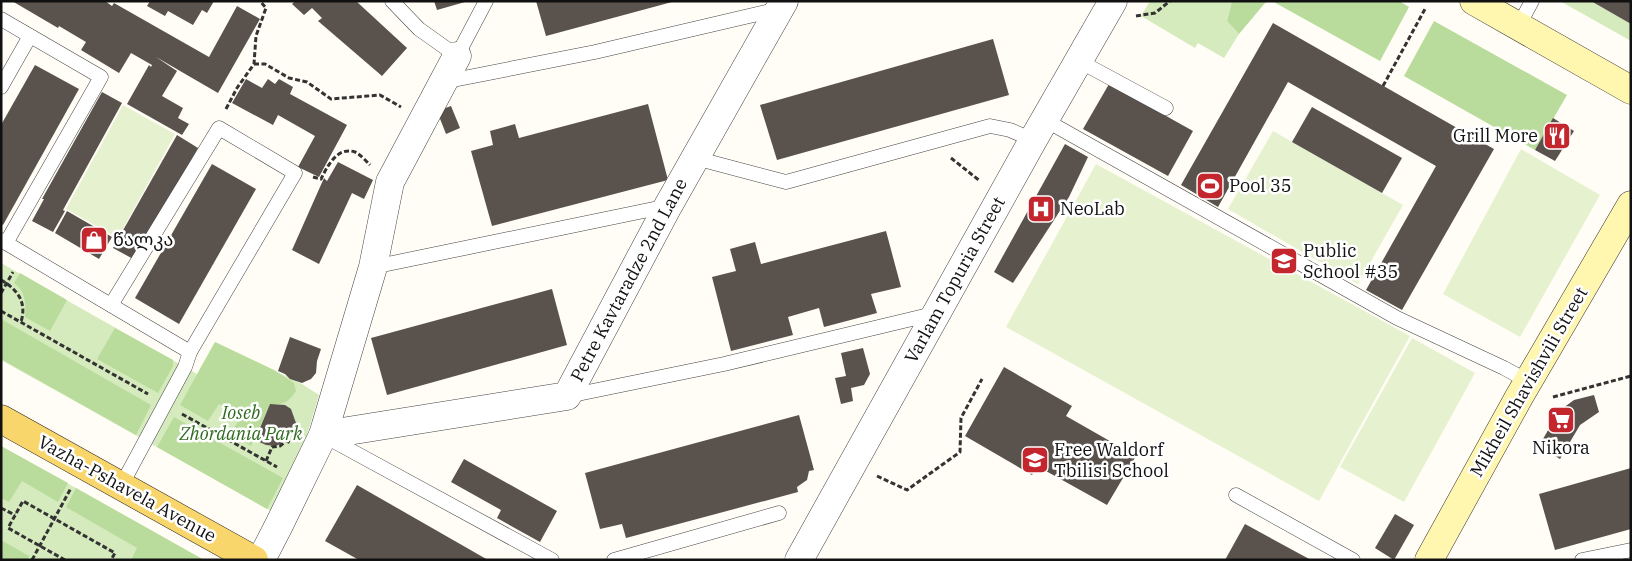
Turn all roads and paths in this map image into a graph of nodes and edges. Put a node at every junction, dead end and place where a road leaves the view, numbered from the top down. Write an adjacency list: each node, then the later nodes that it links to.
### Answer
1 (260, 1): 16 (path)
2 (392, 1): 14 (lane)
3 (486, 1): 14 (lane)
4 (1113, 1): 15 (street, Varlam Topuria Street)
5 (1170, 1): 10 (path)
6 (1532, 1): 12 (lane)
7 (1480, 3): 12 (street)
8 (782, 5): 17 (lane); 26 (street, Petre Kavtaradze 2nd Lane)
9 (1425, 9): 18 (path)
10 (1136, 16)
11 (1, 19): 13 (lane)
12 (1518, 26): 20 (street)
13 (30, 36): 19 (lane); 32 (lane)
14 (457, 56): 17 (street)
15 (1079, 61): 21 (lane); 24 (street, Varlam Topuria Street)
16 (254, 64): 22 (path); 23 (path)
17 (442, 82): 22 (street)
18 (1383, 86)
19 (1, 87)
20 (1631, 90)
21 (1166, 108)
22 (422, 120): 28 (street)
23 (219, 128): 35 (lane); 38 (lane)
24 (1039, 130): 25 (lane); 36 (street, Varlam Topuria Street); 41 (lane)
25 (932, 142): 26 (lane); 29 (path)
26 (695, 158): 31 (street, Petre Kavtaradze 2nd Lane)
27 (321, 179): 28 (path)
28 (390, 182): 33 (street)
29 (981, 182)
30 (1631, 205): 41 (street, Mikheil Shavishvili Street)
31 (668, 206): 33 (lane); 42 (street, Petre Kavtaradze 2nd Lane)
32 (4, 242): 35 (lane)
33 (373, 267): 45 (street)
34 (1, 280): 37 (path)
35 (111, 305): 38 (lane)
36 (937, 313): 42 (lane); 63 (street, Varlam Topuria Street)
37 (20, 322)
38 (190, 352): 48 (lane)
39 (1631, 376): 43 (path)
40 (982, 379): 46 (path)
41 (1528, 381): 65 (street, Mikheil Shavishvili Street)
42 (567, 396): 45 (street, Petre Kavtaradze 2nd Lane)
43 (1553, 397)
44 (1, 419): 48 (main road, Vazha-Pshavela Avenue)
45 (323, 435): 60 (street); 61 (lane)
46 (877, 476)
47 (72, 485): 53 (path)
48 (121, 486): 59 (main road, Vazha-Pshavela Avenue)
49 (1236, 495): 64 (lane)
50 (1, 508): 52 (path)
51 (779, 512): 62 (lane)
52 (15, 515): 53 (path); 54 (path)
53 (53, 519): 54 (path); 58 (path)
54 (39, 545): 56 (path); 57 (path)
55 (1631, 550): 66 (lane)
56 (32, 560)
57 (65, 560)
58 (111, 560)
59 (254, 560)
60 (261, 560)
61 (552, 560)
62 (614, 560)
63 (799, 560)
64 (1353, 560)
65 (1429, 560)
66 (1582, 560)

